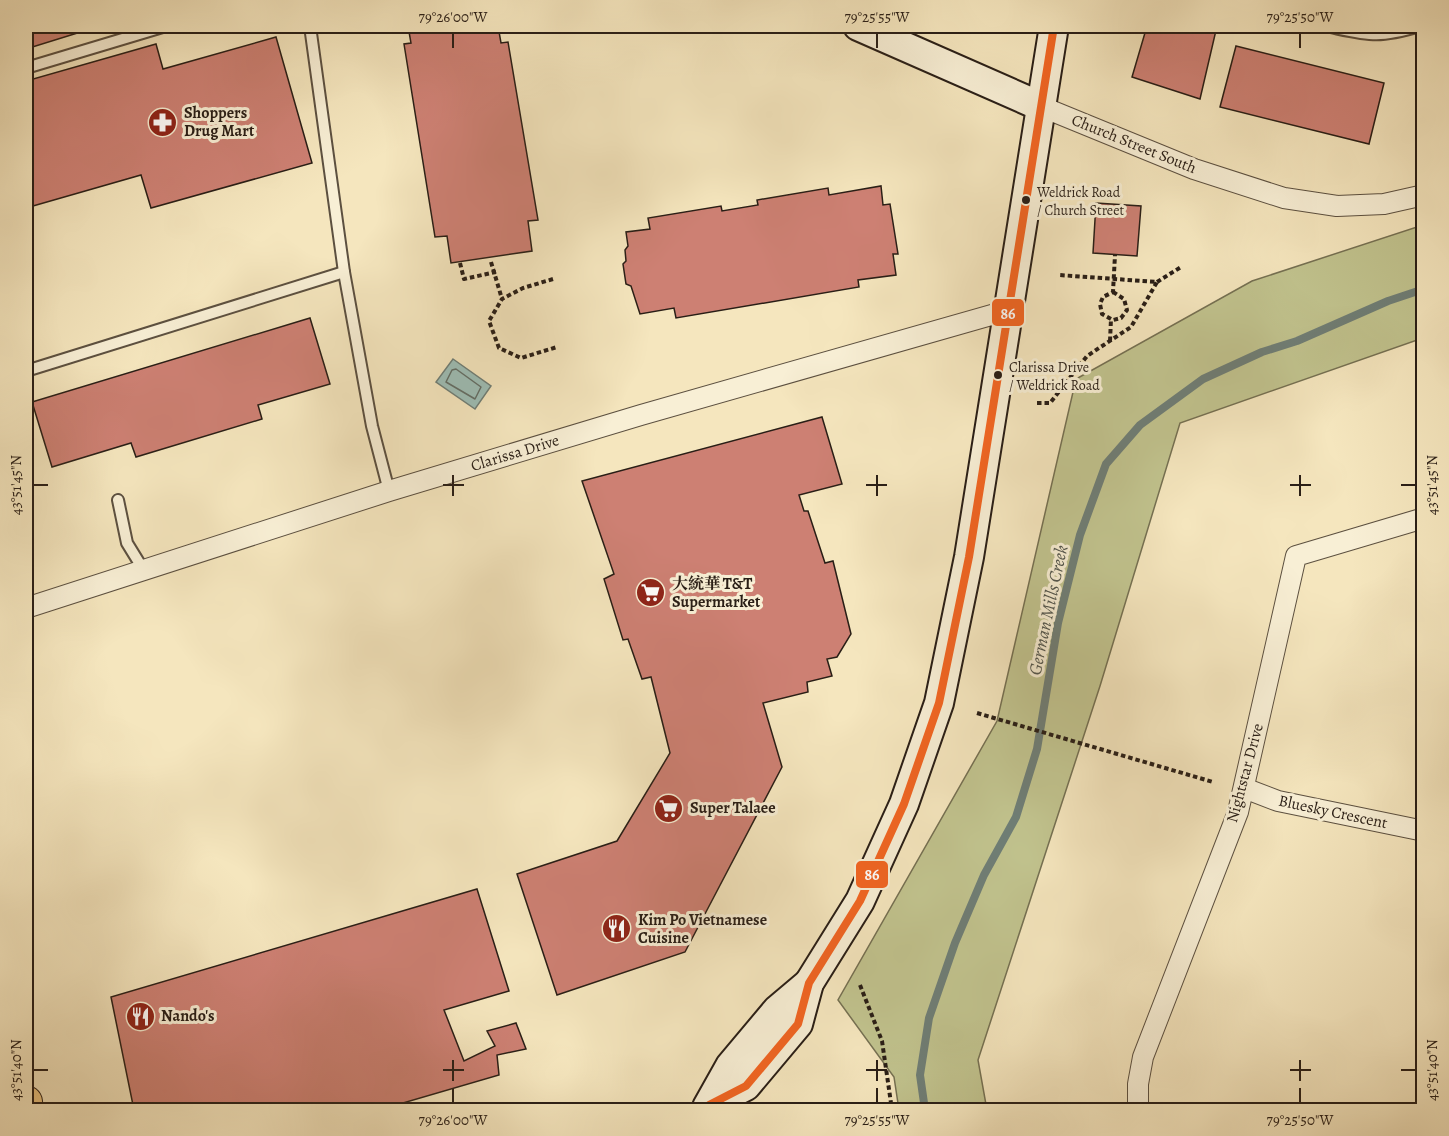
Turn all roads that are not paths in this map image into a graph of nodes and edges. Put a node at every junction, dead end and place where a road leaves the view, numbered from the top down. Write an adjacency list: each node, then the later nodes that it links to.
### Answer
1 (166, 26): 7 (lane)
2 (310, 26): 10 (lane)
3 (858, 26): 8 (street, Church Street South)
4 (1054, 26): 8 (street)
5 (1325, 26): 6 (lane)
6 (1420, 26)
7 (26, 68)
8 (1040, 106): 9 (street, Church Street South); 11 (street)
9 (1424, 195)
10 (344, 272): 12 (lane); 13 (lane)
11 (1009, 310): 13 (street, Clarissa Drive); 21 (street)
12 (26, 371)
13 (389, 491): 16 (street, Clarissa Drive)
14 (118, 500): 16 (lane)
15 (1424, 518): 18 (street, Nightstar Drive)
16 (143, 569): 17 (street, Clarissa Drive)
17 (26, 608)
18 (1244, 788): 19 (street, Bluesky Crescent); 23 (street, Nightstar Drive)
19 (1424, 831)
20 (26, 1102): 22 (main road)
21 (707, 1108)
22 (27, 1110)
23 (1138, 1110)

